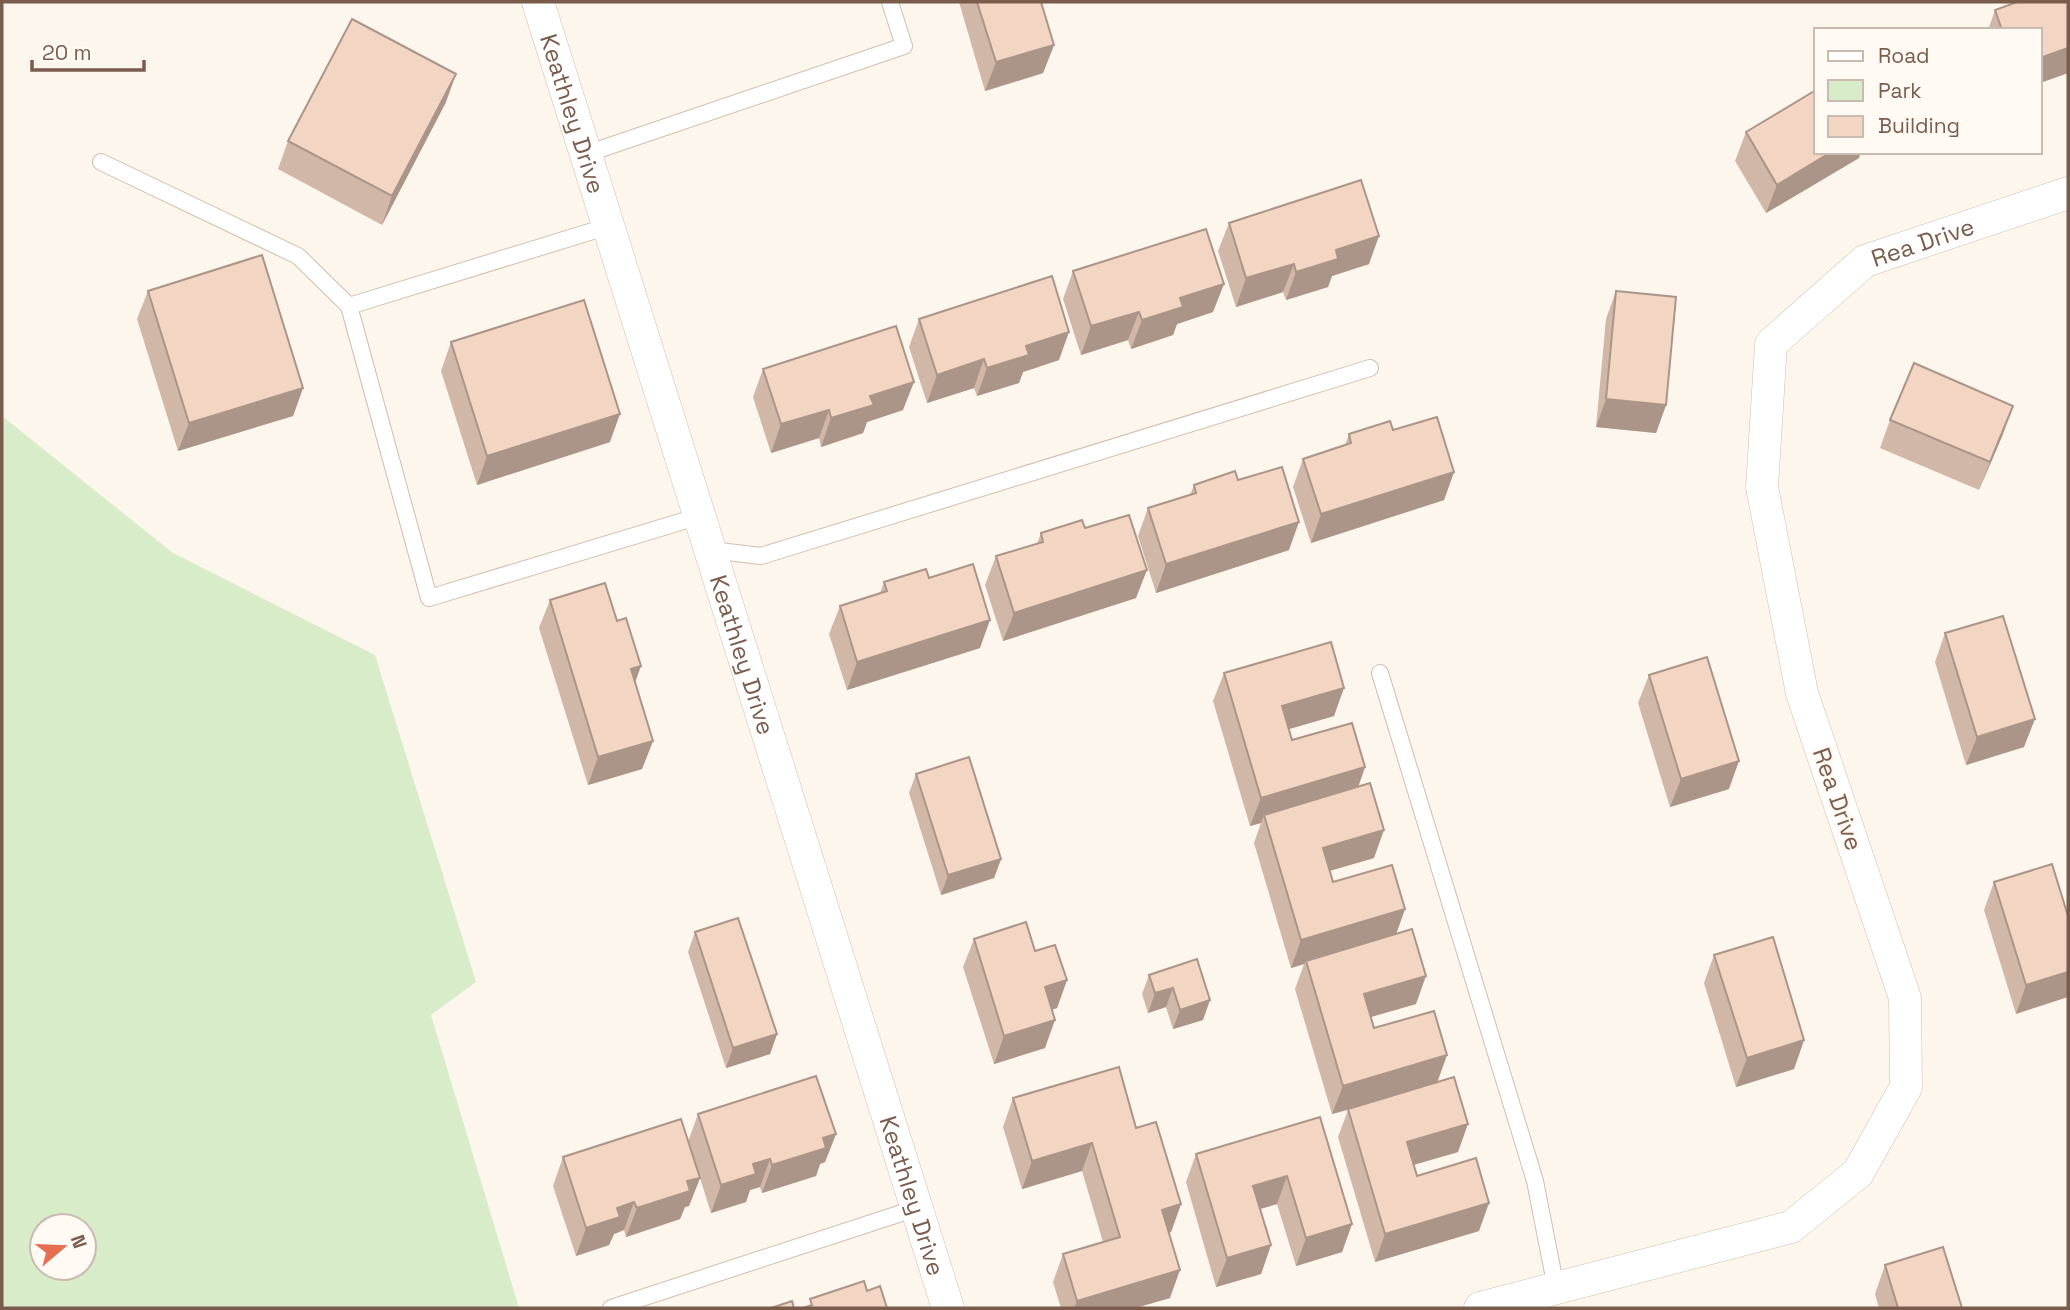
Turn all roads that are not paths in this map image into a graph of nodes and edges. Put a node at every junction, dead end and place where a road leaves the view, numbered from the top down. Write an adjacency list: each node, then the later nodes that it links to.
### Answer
1 (538, 2): 3 (street, Keathley Drive)
2 (890, 2): 3 (lane)
3 (586, 154): 6 (street, Keathley Drive)
4 (101, 162): 7 (lane)
5 (2068, 193): 13 (street, Rea Drive)
6 (609, 226): 7 (lane); 9 (street, Keathley Drive)
7 (349, 306): 9 (lane)
8 (1370, 368): 10 (lane)
9 (700, 516): 10 (street, Keathley Drive)
10 (711, 550): 12 (street, Keathley Drive)
11 (1380, 673): 13 (lane)
12 (917, 1208): 14 (lane); 15 (street, Keathley Drive)
13 (1556, 1288): 16 (street, Rea Drive)
14 (611, 1308)
15 (948, 1308)
16 (1480, 1308)

